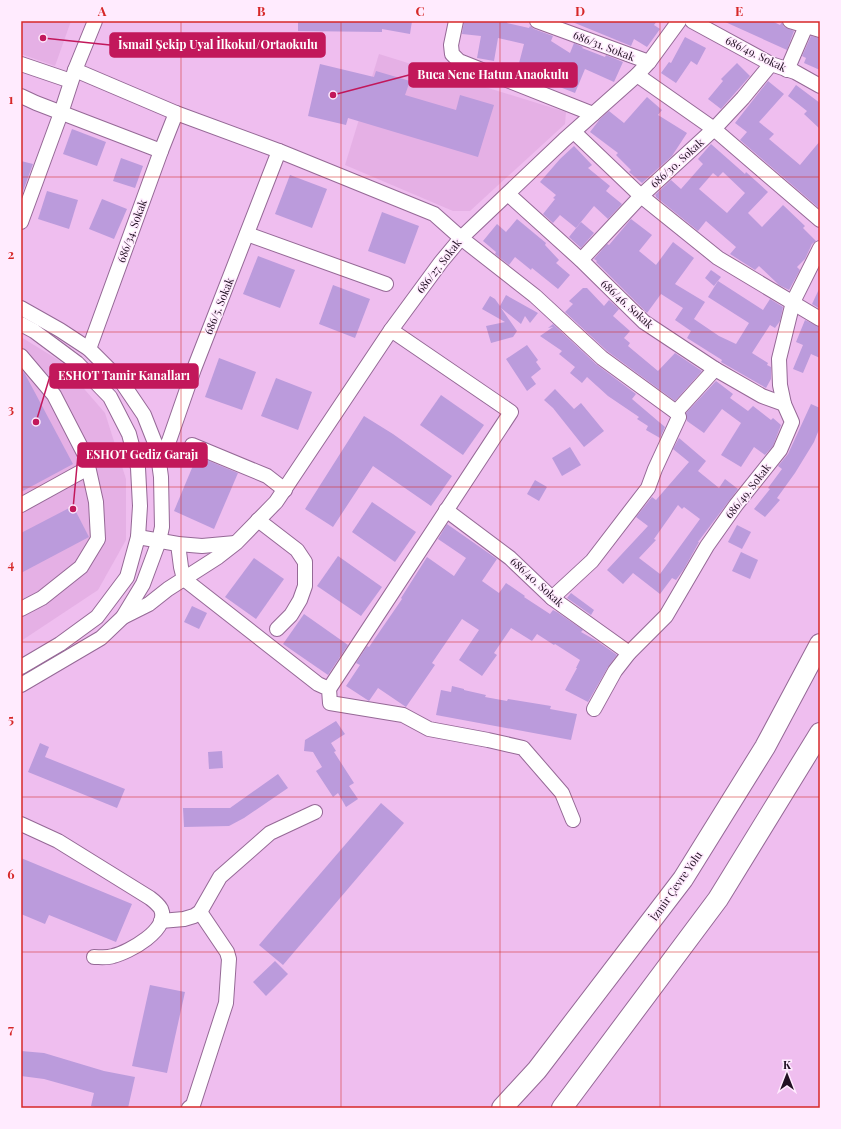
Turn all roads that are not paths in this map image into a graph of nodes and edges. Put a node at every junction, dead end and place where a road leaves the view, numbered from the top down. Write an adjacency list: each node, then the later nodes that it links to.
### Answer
1 (95, 21): 14 (street)
2 (456, 21): 19 (street)
3 (537, 21): 9 (street, 686/31. Sokak)
4 (679, 21): 9 (street, 686/27. Sokak)
5 (692, 21): 11 (street, 686/49. Sokak)
6 (790, 21): 7 (street)
7 (806, 26): 8 (street); 12 (street)
8 (820, 30)
9 (649, 62): 13 (street, 686/27. Sokak)
10 (21, 64): 14 (street)
11 (771, 64): 12 (street, 686/49. Sokak); 20 (street, 686/30. Sokak)
12 (787, 70): 15 (street, 686/49. Sokak)
13 (637, 75): 19 (street, 686/27. Sokak); 20 (street)
14 (73, 76): 17 (street); 18 (street)
15 (820, 86)
16 (21, 96): 17 (street)
17 (62, 113): 22 (street); 27 (street)
18 (176, 113): 22 (street, 686/34. Sokak); 23 (street)
19 (594, 114): 21 (street, 686/27. Sokak)
20 (714, 129): 25 (street, 686/30. Sokak); 26 (street)
21 (574, 132): 24 (street, 686/27. Sokak); 25 (street)
22 (161, 151): 38 (street, 686/34. Sokak)
23 (279, 151): 28 (street, 686/5. Sokak); 29 (street)
24 (508, 194): 29 (street, 686/27. Sokak); 31 (street, 686/46. Sokak)
25 (641, 196): 31 (street, 686/30. Sokak); 33 (street)
26 (820, 220)
27 (21, 222)
28 (247, 234): 32 (street); 44 (street, 686/5. Sokak)
29 (461, 238): 37 (street, 686/27. Sokak); 42 (street)
30 (820, 248): 33 (street, 686/49. Sokak)
31 (581, 260): 40 (street, 686/46. Sokak)
32 (386, 284)
33 (793, 302): 35 (street); 41 (street, 686/49. Sokak)
34 (21, 308): 38 (street)
35 (820, 320)
36 (21, 324): 50 (street)
37 (392, 330): 46 (street, 686/27. Sokak); 48 (street)
38 (89, 349): 44 (street)
39 (21, 356): 45 (street)
40 (715, 369): 41 (street, 686/46. Sokak); 42 (street)
41 (784, 404): 63 (street, 686/49. Sokak)
42 (676, 412): 58 (street)
43 (192, 445): 46 (street)
44 (159, 460): 51 (street)
45 (88, 468): 47 (street); 59 (street)
46 (285, 490): 49 (street, 686/27. Sokak)
47 (21, 505)
48 (446, 510): 58 (street, 686/40. Sokak); 66 (street)
49 (258, 520): 52 (street, 686/27. Sokak); 61 (street)
50 (138, 537): 51 (street); 54 (street)
51 (159, 541): 53 (street); 56 (street)
52 (236, 543): 53 (street); 55 (street, 686/27. Sokak)
53 (178, 544): 55 (street)
54 (127, 577): 56 (street); 64 (street)
55 (184, 579): 57 (street, 686/27. Sokak); 66 (street)
56 (143, 584): 57 (street); 60 (street)
57 (168, 589): 60 (street, 686/27. Sokak)
58 (552, 598): 63 (street, 686/40. Sokak)
59 (21, 609)
60 (123, 617): 65 (street)
61 (277, 629)
62 (820, 644): 76 (highway, İzmir Çevre Yolu)
63 (629, 653): 67 (street, 686/49. Sokak)
64 (21, 667)
65 (21, 684)
66 (329, 689): 70 (street)
67 (594, 709)
68 (820, 733): 77 (highway)
69 (315, 812): 72 (street)
70 (573, 820)
71 (21, 824): 73 (street)
72 (200, 912): 73 (street); 75 (street)
73 (161, 921): 74 (street)
74 (94, 957)
75 (189, 1108)
76 (502, 1108)
77 (562, 1108)

